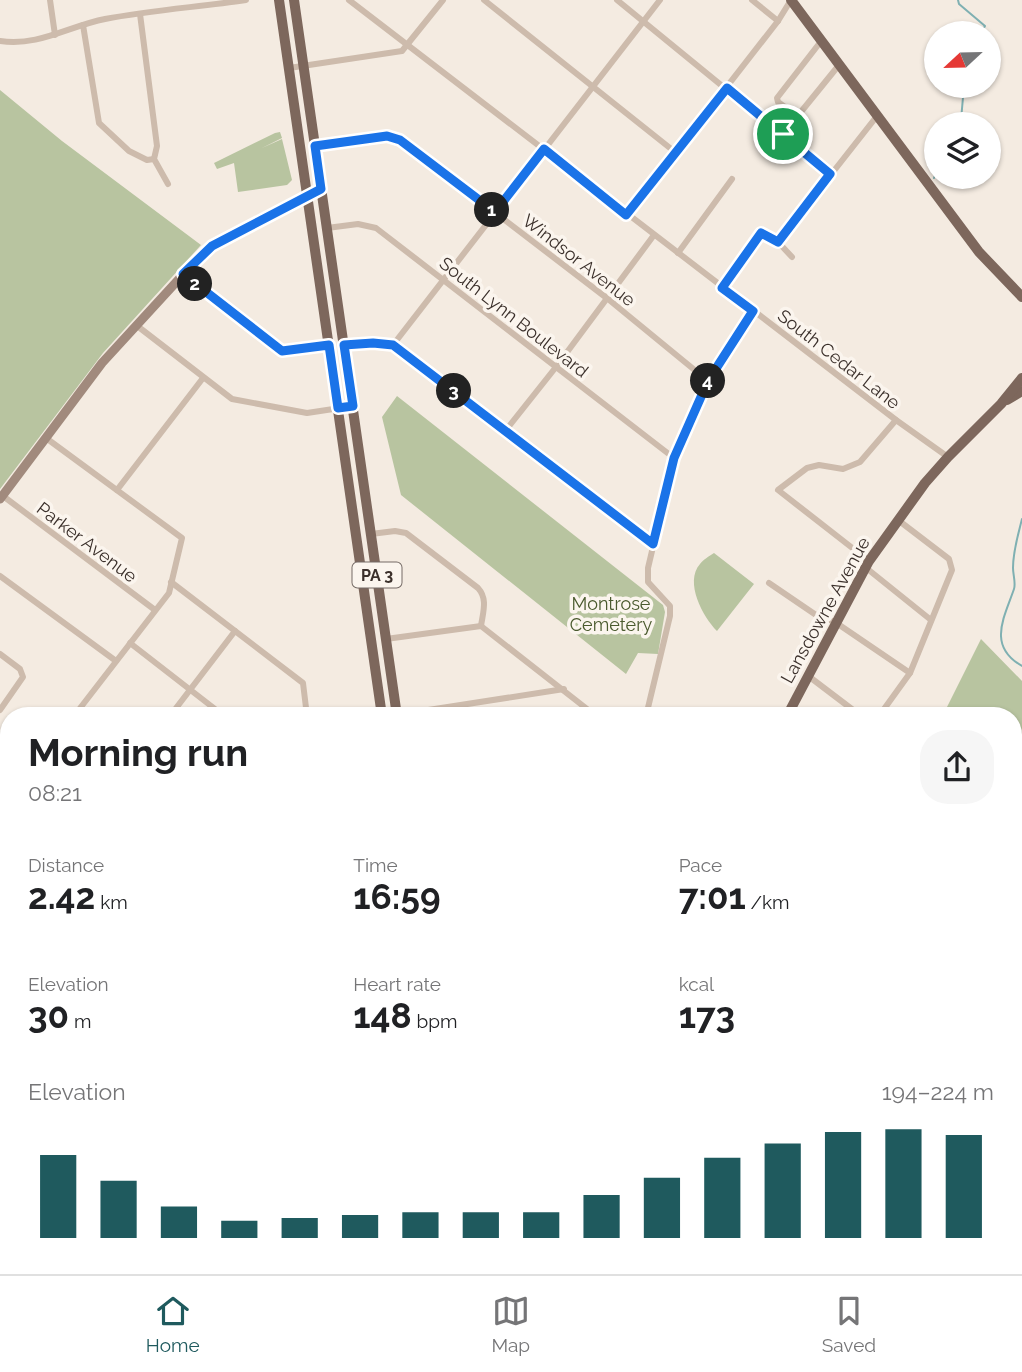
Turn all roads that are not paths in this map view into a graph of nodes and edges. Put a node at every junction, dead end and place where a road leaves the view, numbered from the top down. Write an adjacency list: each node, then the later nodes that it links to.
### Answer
1 (50, 0): 16 (street)
2 (246, 0): 12 (street)
3 (279, 0): 22 (main road, PA 3)
4 (294, 0): 21 (main road, PA 3)
5 (349, 0): 19 (street, South Cedar Lane)
6 (443, 0): 19 (street)
7 (484, 0): 23 (street)
8 (617, 0): 13 (street)
9 (660, 0): 13 (street)
10 (752, 0): 14 (street)
11 (791, 0): 14 (street); 17 (main road)
12 (140, 14): 15 (street); 31 (street)
13 (644, 20): 23 (street); 24 (street)
14 (778, 21): 24 (street)
15 (83, 25): 16 (street); 31 (street)
16 (55, 35): 18 (street)
17 (822, 40): 20 (main road); 25 (street)
18 (0, 41)
19 (407, 46): 21 (street); 29 (street, South Cedar Lane)
20 (841, 64): 25 (street); 26 (main road)
21 (304, 66): 22 (street); 28 (main road, PA 3)
22 (289, 68): 36 (main road, PA 3)
23 (593, 86): 29 (street); 30 (street)
24 (727, 88): 27 (street); 30 (street)
25 (797, 116): 27 (street)
26 (877, 116): 32 (street); 47 (main road)
27 (783, 134): 32 (street)
28 (315, 146): 35 (main road, PA 3); 37 (street, Windsor Avenue)
29 (544, 149): 37 (street); 38 (street, South Cedar Lane)
30 (675, 152): 38 (street)
31 (155, 159): 34 (street)
32 (830, 174): 41 (street)
33 (732, 179): 42 (street)
34 (168, 184)
35 (321, 189): 36 (street); 39 (main road, PA 3)
36 (307, 196): 44 (street); 51 (main road, PA 3)
37 (495, 212): 45 (street); 48 (street, Windsor Avenue)
38 (626, 215): 40 (street, South Cedar Lane)
39 (327, 228): 45 (street, South Lynn Boulevard); 52 (main road, PA 3)
40 (654, 235): 42 (street, South Cedar Lane); 48 (street)
41 (778, 242): 43 (street); 46 (street)
42 (678, 253): 46 (street, South Cedar Lane)
43 (792, 257)
44 (183, 274): 50 (street); 51 (street)
45 (443, 280): 53 (street); 54 (street, South Lynn Boulevard)
46 (722, 288): 49 (street, South Cedar Lane)
47 (1022, 298)
48 (608, 299): 54 (street); 57 (street, Windsor Avenue)
49 (753, 311): 57 (street); 62 (street, South Cedar Lane)
50 (136, 325): 55 (street); 64 (street)
51 (329, 345): 61 (main road, PA 3)
52 (344, 345): 53 (street); 60 (main road, PA 3)
53 (393, 345): 63 (street)
54 (556, 367): 63 (street); 66 (street, South Lynn Boulevard)
55 (203, 378): 61 (street); 67 (street)
56 (1022, 378): 59 (main road)
57 (708, 381): 66 (street)
58 (1022, 391): 59 (main road)
59 (1001, 404): 65 (main road, Lansdowne Avenue)
60 (353, 406): 61 (street); 70 (main road, PA 3)
61 (338, 408): 94 (main road, PA 3)
62 (895, 421): 65 (street, South Cedar Lane); 72 (street)
63 (506, 430): 71 (street)
64 (46, 438): 67 (street); 68 (street)
65 (948, 457): 69 (main road, Lansdowne Avenue)
66 (674, 458): 71 (street)
67 (117, 490): 74 (street)
68 (1, 498): 76 (street, Parker Avenue)
69 (898, 520): 72 (main road, Lansdowne Avenue); 77 (street)
70 (371, 534): 79 (street); 81 (main road, PA 3)
71 (653, 544): 98 (street)
72 (867, 564): 77 (street); 78 (main road, Lansdowne Avenue)
73 (0, 576): 84 (street)
74 (171, 582): 76 (street); 80 (street)
75 (769, 583): 78 (street)
76 (155, 610): 82 (street)
77 (931, 620): 85 (street)
78 (835, 622): 85 (street); 86 (main road, Lansdowne Avenue)
79 (481, 626): 81 (street); 87 (street)
80 (235, 631): 88 (street); 93 (street)
81 (386, 639): 95 (main road, PA 3)
82 (130, 643): 84 (street); 88 (street)
83 (0, 654): 89 (street)
84 (116, 661): 90 (street)
85 (909, 673): 101 (street)
86 (807, 675): 99 (main road, Lansdowne Avenue); 100 (street)
87 (564, 689): 96 (street); 97 (street)
88 (190, 690): 91 (street); 92 (street)
89 (2, 707)
90 (81, 707)
91 (177, 707)
92 (212, 707)
93 (306, 707)
94 (381, 707)
95 (394, 707)
96 (447, 707)
97 (585, 707)
98 (648, 707)
99 (791, 707)
100 (849, 707)
101 (885, 707)

